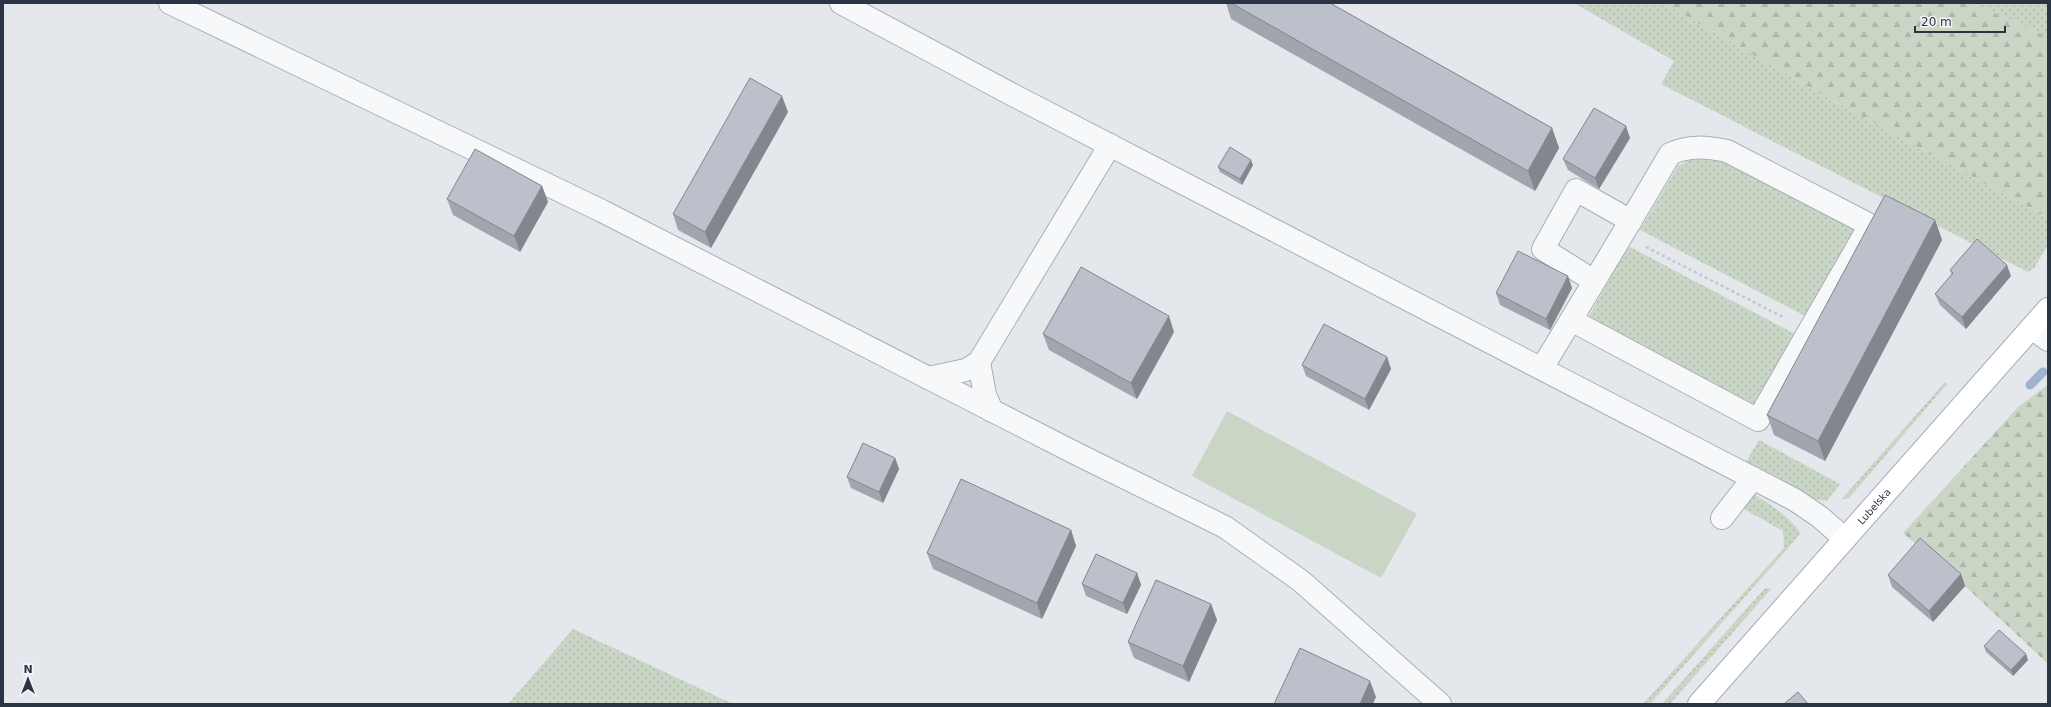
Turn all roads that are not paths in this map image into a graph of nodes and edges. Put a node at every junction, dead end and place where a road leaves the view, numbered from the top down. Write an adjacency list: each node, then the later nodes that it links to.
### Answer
1 (170, 3): 11 (lane)
2 (841, 3): 3 (lane)
3 (1110, 145): 9 (lane); 10 (lane)
4 (1626, 228): 5 (lane); 5 (lane); 7 (lane)
5 (1594, 281): 7 (lane)
6 (2048, 309): 8 (main road, Lubelska)
7 (1571, 320): 10 (lane)
8 (2040, 334): 15 (main road, Lubelska)
9 (979, 362): 11 (lane); 12 (lane)
10 (1542, 368): 13 (lane)
11 (928, 378): 12 (lane)
12 (992, 411): 16 (lane)
13 (1753, 478): 14 (lane); 15 (lane)
14 (1722, 518)
15 (1845, 539): 17 (main road, Lubelska)
16 (1440, 704)
17 (1699, 704)

